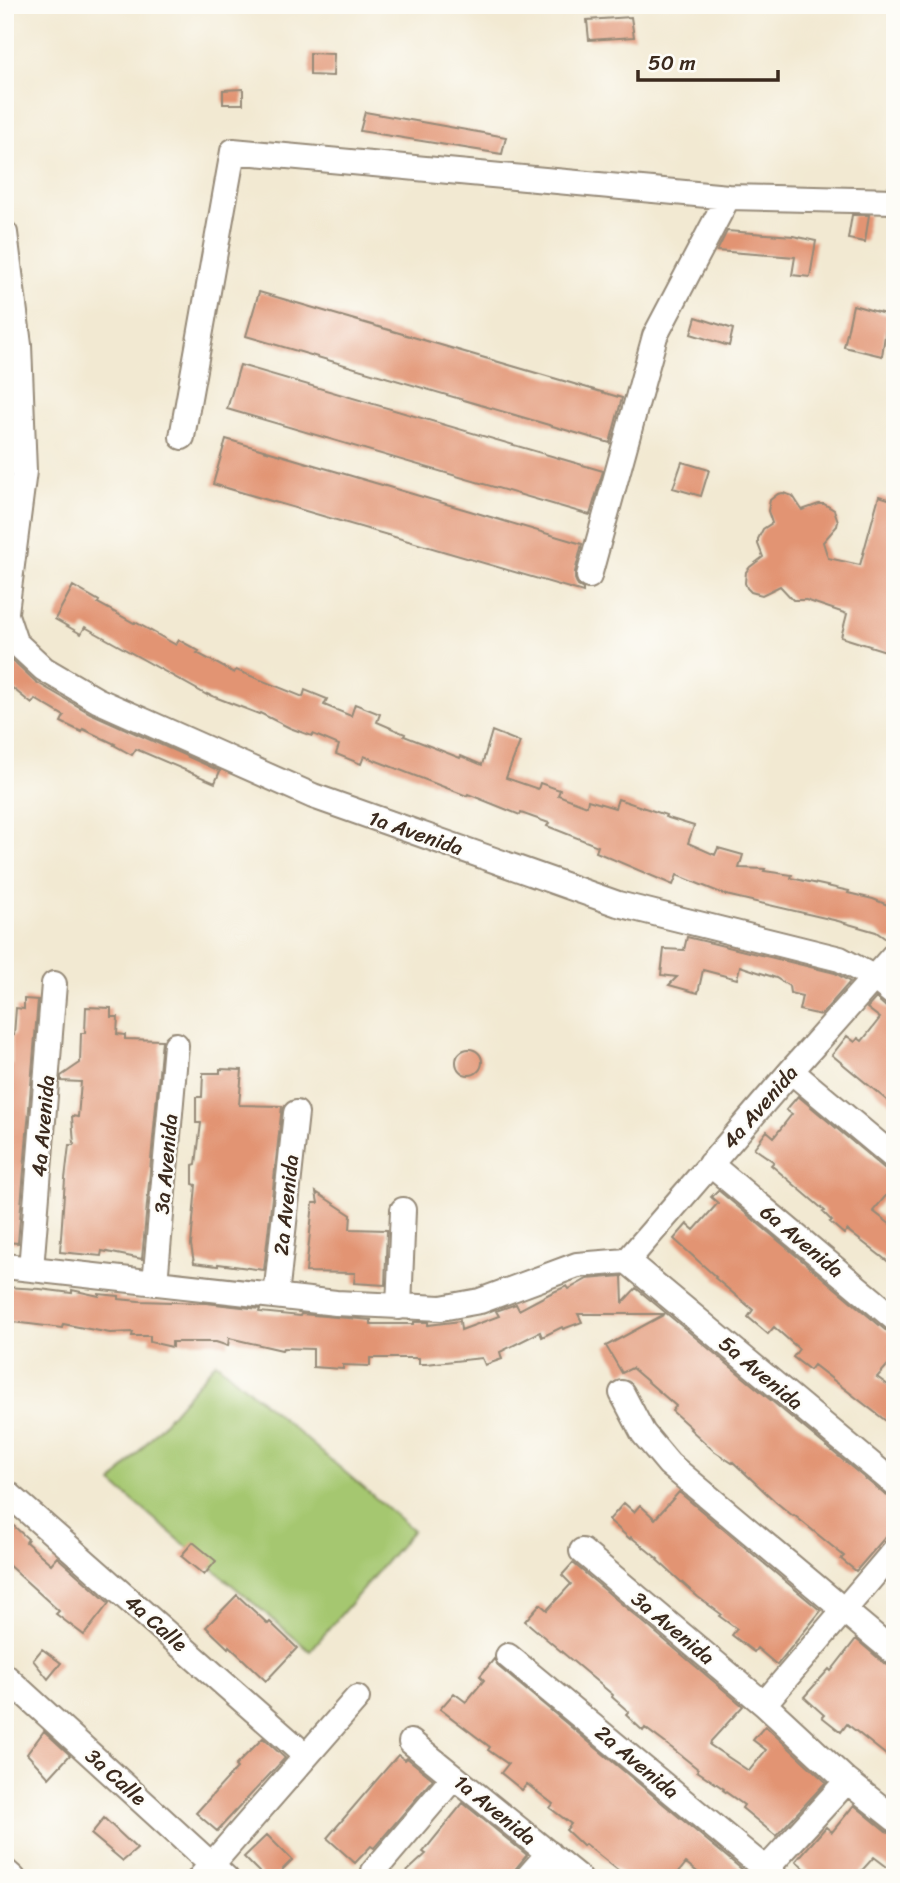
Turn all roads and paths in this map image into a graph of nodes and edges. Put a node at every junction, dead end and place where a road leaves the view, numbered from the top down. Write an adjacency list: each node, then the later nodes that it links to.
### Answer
1 (728, 197): 2 (street); 5 (street); 7 (street)
2 (895, 201)
3 (5, 233): 4 (street)
4 (12, 346): 6 (street)
5 (182, 437)
6 (15, 473): 8 (street)
7 (589, 576)
8 (6, 612): 10 (street, 1a Avenida)
9 (895, 954): 10 (street, 4a Avenida)
10 (873, 977): 12 (street, 1a Avenida); 14 (street, 4a Avenida)
11 (54, 984): 21 (street, 4a Avenida)
12 (895, 995)
13 (176, 1045): 22 (street, 3a Avenida)
14 (791, 1071): 16 (street); 17 (street, 4a Avenida)
15 (296, 1113): 23 (street, 2a Avenida)
16 (895, 1158)
17 (710, 1164): 19 (street, 4a Avenida); 25 (street, 6a Avenida)
18 (403, 1210): 24 (street)
19 (627, 1261): 24 (street); 27 (street, 5a Avenida)
20 (5, 1266): 21 (street)
21 (31, 1269): 22 (street)
22 (155, 1283): 23 (street)
23 (276, 1296): 24 (street)
24 (399, 1307)
25 (895, 1319)
26 (622, 1393): 31 (street)
27 (895, 1484)
28 (5, 1491): 38 (street, 4a Calle)
29 (895, 1549): 31 (street)
30 (582, 1551): 36 (street, 3a Avenida)
31 (844, 1610): 32 (street); 36 (street)
32 (895, 1653)
33 (508, 1656): 46 (street, 2a Avenida)
34 (5, 1676): 45 (street, 3a Calle)
35 (357, 1698): 38 (street)
36 (764, 1704): 40 (street, 3a Avenida)
37 (411, 1742): 39 (street, 1a Avenida)
38 (306, 1756): 45 (street)
39 (454, 1777): 42 (street, 1a Avenida); 44 (street)
40 (847, 1781): 41 (street, 3a Avenida); 46 (street, 2a Avenida)
41 (895, 1819)
42 (548, 1853): 48 (street); 49 (street, 1a Avenida)
43 (5, 1871): 47 (street)
44 (374, 1871)
45 (212, 1873)
46 (767, 1875)
47 (13, 1878)
48 (527, 1878)
49 (579, 1878)

